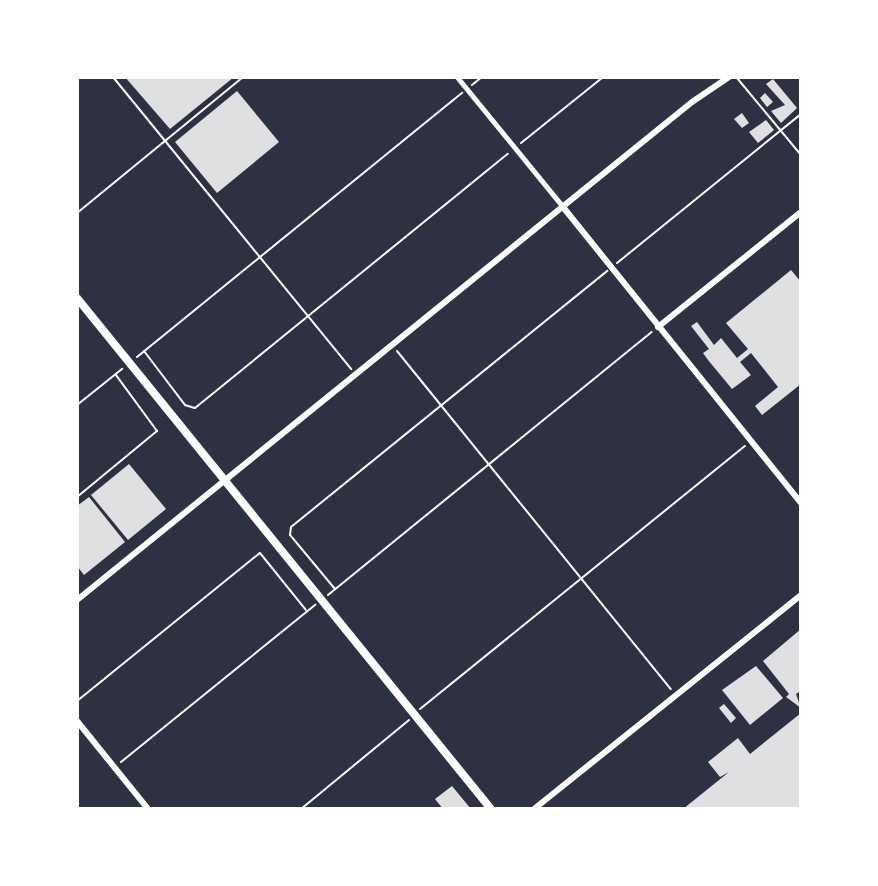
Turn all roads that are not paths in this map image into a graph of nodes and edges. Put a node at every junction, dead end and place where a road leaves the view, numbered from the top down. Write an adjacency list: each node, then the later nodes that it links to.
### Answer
1 (457, 77): 3 (street)
2 (729, 77): 3 (street)
3 (563, 207): 6 (street); 7 (street)
4 (801, 212): 6 (street)
5 (77, 298): 7 (main road)
6 (658, 327): 8 (street)
7 (225, 480): 10 (street); 13 (main road)
8 (801, 503)
9 (801, 595): 14 (street)
10 (77, 600)
11 (77, 722): 12 (street)
12 (148, 809)
13 (491, 809)
14 (534, 809)

